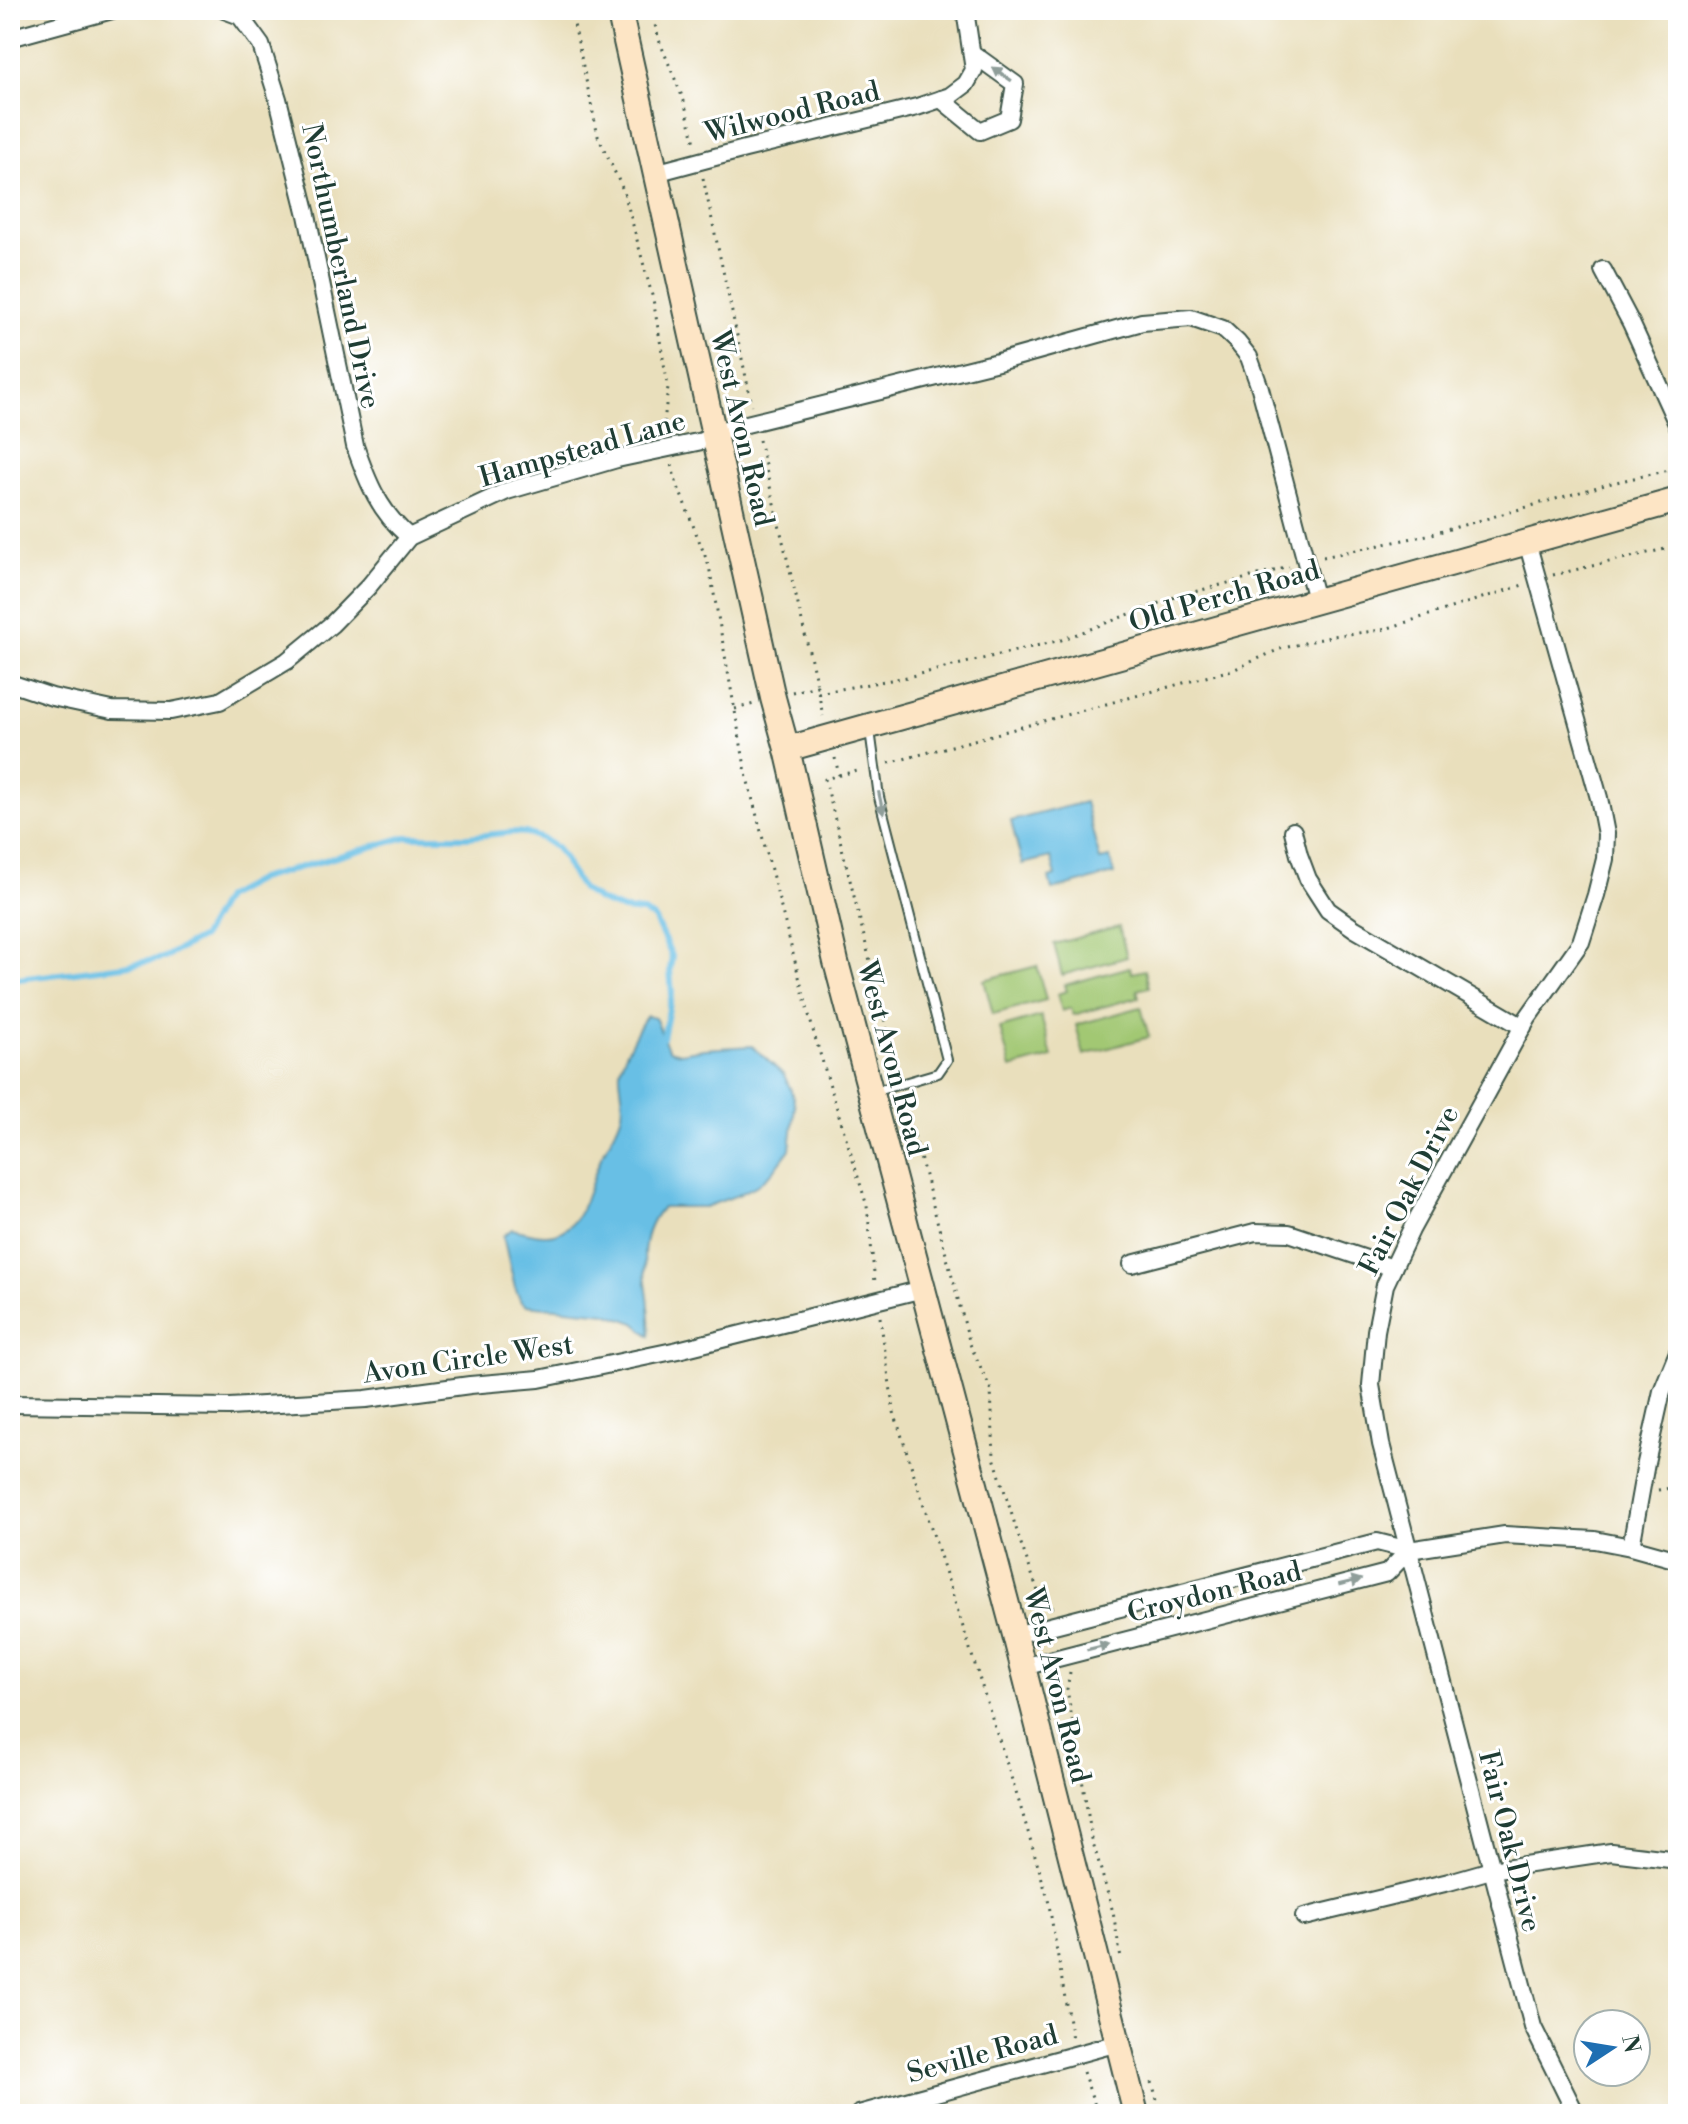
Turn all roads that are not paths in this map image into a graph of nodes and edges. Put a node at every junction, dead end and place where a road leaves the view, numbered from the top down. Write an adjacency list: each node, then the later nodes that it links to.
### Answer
1 (112, 10): 5 (street)
2 (224, 10): 13 (street, Northumberland Drive)
3 (619, 10): 8 (street, West Avon Road)
4 (965, 10): 6 (street, Wilwood Road)
5 (10, 38)
6 (972, 53): 7 (street, Wilwood Road); 7 (street, one-way to 6)
7 (941, 99): 8 (street, Wilwood Road)
8 (655, 173): 11 (street, West Avon Road)
9 (1603, 270): 10 (street)
10 (1678, 426)
11 (713, 436): 13 (street, Hampstead Lane); 15 (street, Hampstead Lane); 18 (street, West Avon Road)
12 (1678, 500): 14 (street, Old Perch Road)
13 (409, 537): 16 (street, Hampstead Lane)
14 (1527, 542): 15 (street, Old Perch Road); 20 (street, Fair Oak Drive)
15 (1316, 600): 17 (street, Old Perch Road)
16 (10, 683)
17 (870, 725): 18 (street, Old Perch Road); 21 (lane, one-way to 21)
18 (787, 749): 21 (street, West Avon Road)
19 (1293, 831): 20 (street)
20 (1523, 1027): 23 (street, Fair Oak Drive)
21 (871, 1092): 24 (street, West Avon Road)
22 (1132, 1264): 23 (street)
23 (1393, 1268): 28 (street, Fair Oak Drive)
24 (923, 1289): 26 (street, Avon Circle West); 30 (street, West Avon Road)
25 (1678, 1352): 27 (street)
26 (10, 1404)
27 (1631, 1547): 28 (street, Croydon Road); 29 (street, Croydon Road)
28 (1409, 1550): 30 (street, Croydon Road); 31 (street, Croydon Road, one-way to 28); 33 (street, Fair Oak Drive)
29 (1678, 1560)
30 (1015, 1635): 31 (street, West Avon Road)
31 (1023, 1667): 35 (street, West Avon Road)
32 (1678, 1860): 33 (street)
33 (1491, 1870): 34 (street); 38 (street, Fair Oak Drive)
34 (1304, 1917)
35 (1118, 2043): 36 (street, Seville Road); 37 (street, West Avon Road)
36 (859, 2114)
37 (1136, 2114)
38 (1576, 2114)

